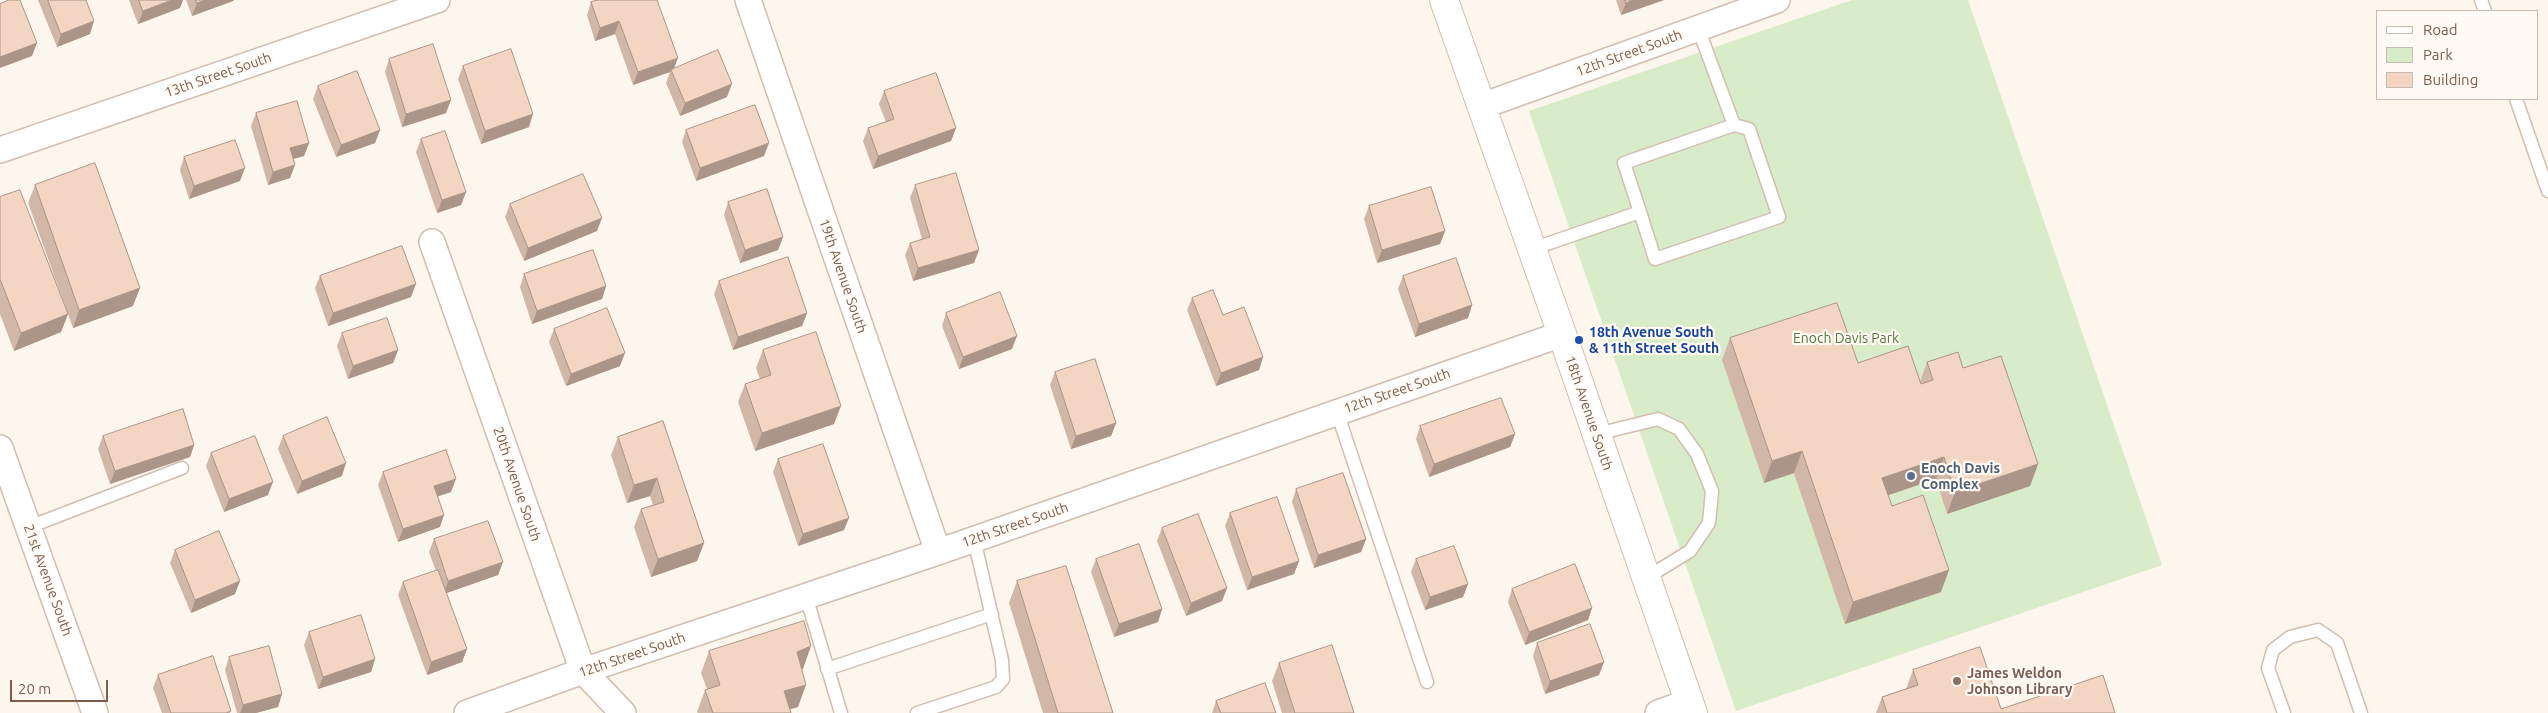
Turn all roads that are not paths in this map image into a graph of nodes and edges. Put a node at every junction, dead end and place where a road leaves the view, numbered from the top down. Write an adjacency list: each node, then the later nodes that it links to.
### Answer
1 (437, 0): 9 (street, 13th Street South)
2 (748, 0): 21 (street, 19th Avenue South)
3 (1444, 0): 7 (street, 18th Avenue South)
4 (1777, 0): 5 (street, 12th Street South)
5 (1698, 28): 7 (street, 12th Street South); 8 (lane)
6 (2516, 100): 10 (lane)
7 (1482, 106): 13 (street, 18th Avenue South)
8 (1734, 125): 11 (lane); 11 (lane)
9 (0, 150)
10 (2548, 191)
11 (1640, 212): 13 (lane)
12 (432, 242): 26 (street, 20th Avenue South)
13 (1532, 249): 14 (street, 18th Avenue South)
14 (1562, 334): 15 (street, 12th Street South); 16 (street, 18th Avenue South)
15 (1337, 412): 20 (street, 12th Street South); 27 (lane)
16 (1597, 434): 22 (street, 18th Avenue South); 22 (lane)
17 (0, 448): 19 (street, 21st Avenue South)
18 (182, 468): 19 (lane)
19 (28, 528): 29 (street, 21st Avenue South)
20 (974, 539): 21 (street, 12th Street South); 24 (lane)
21 (938, 552): 23 (street, 12th Street South)
22 (1646, 578): 28 (street, 18th Avenue South)
23 (806, 596): 25 (lane); 26 (street, 12th Street South)
24 (992, 614): 25 (lane); 33 (lane)
25 (827, 669): 32 (lane)
26 (583, 671): 30 (street, 12th Street South); 31 (street, 20th Avenue South)
27 (1427, 682)
28 (1691, 708): 34 (street)
29 (95, 713)
30 (467, 713)
31 (623, 713)
32 (841, 713)
33 (917, 713)
34 (1658, 713)
35 (2284, 713): 36 (lane)
36 (2361, 713)

